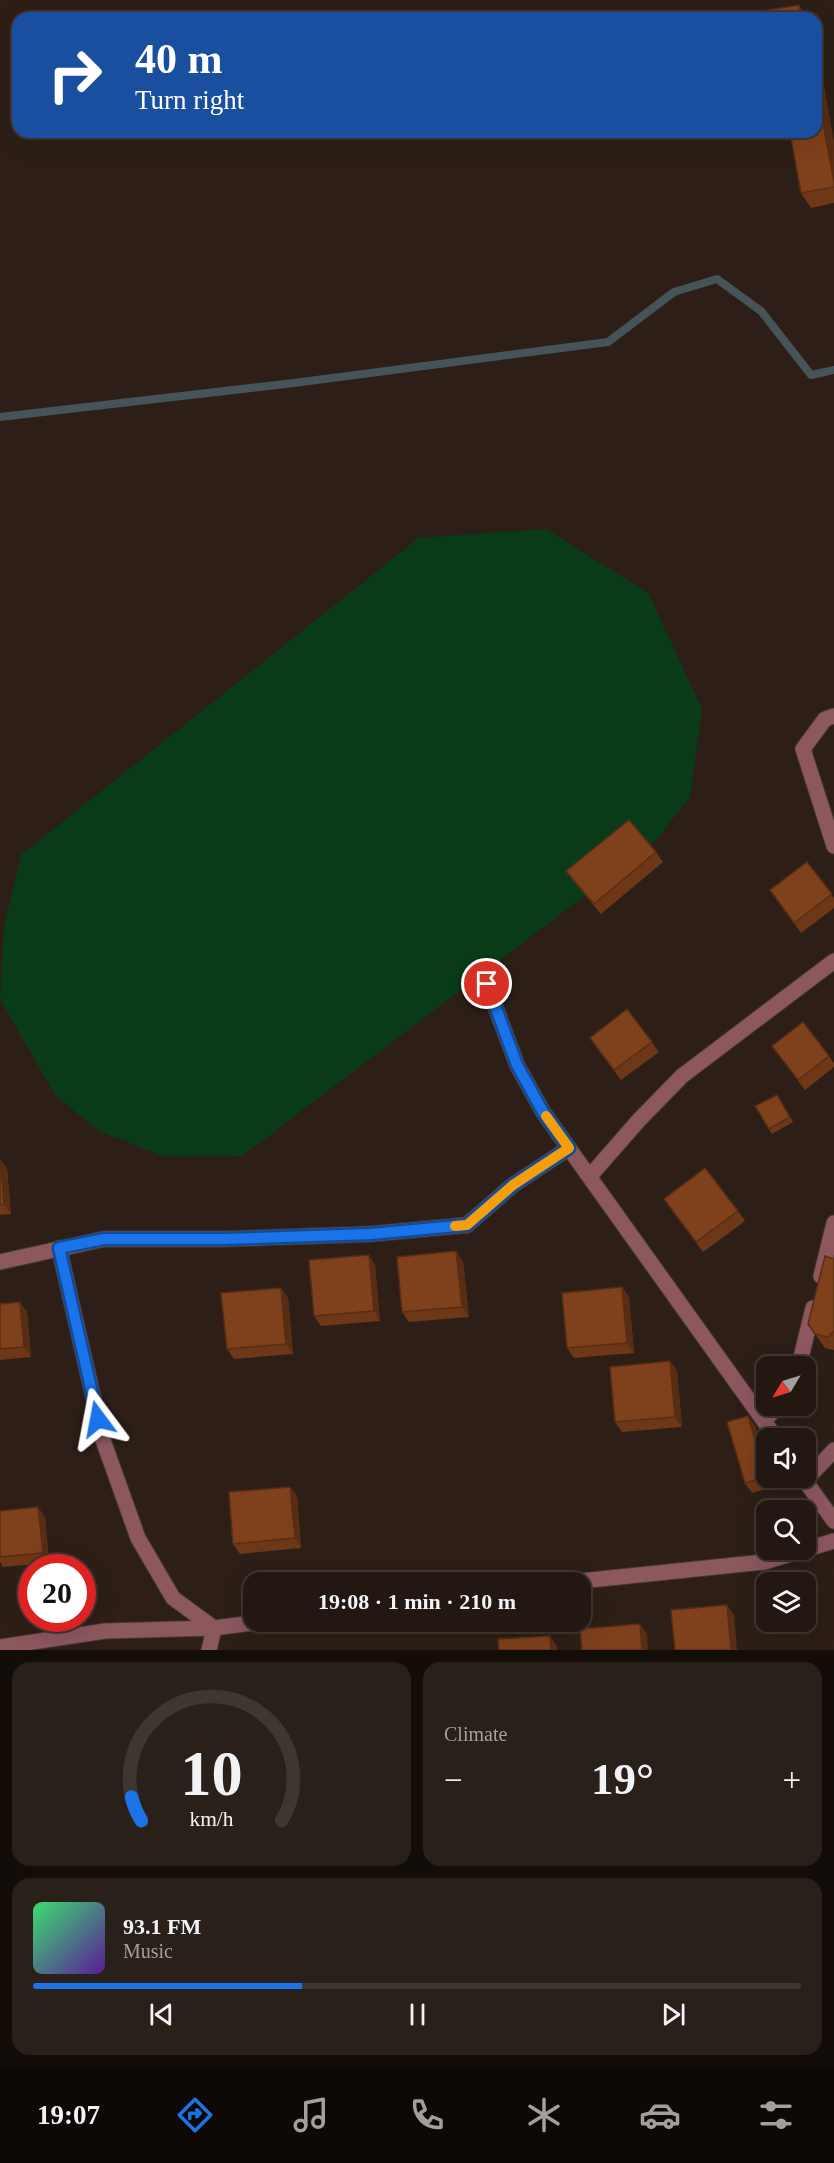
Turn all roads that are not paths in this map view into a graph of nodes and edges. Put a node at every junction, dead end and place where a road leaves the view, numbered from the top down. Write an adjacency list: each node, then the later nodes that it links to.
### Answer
1 (834, 716): 2 (street)
2 (834, 846)
3 (834, 961): 6 (street)
4 (487, 984): 5 (street)
5 (569, 1148): 6 (street); 8 (street)
6 (590, 1176): 12 (street)
7 (834, 1223): 10 (street)
8 (59, 1248): 9 (street); 21 (street)
9 (0, 1262)
10 (801, 1356)
11 (769, 1416): 12 (street)
12 (764, 1421): 13 (street)
13 (769, 1428)
14 (834, 1450): 15 (street)
15 (816, 1467)
16 (810, 1488): 17 (street)
17 (834, 1521)
18 (834, 1541): 19 (street)
19 (591, 1580)
20 (243, 1624): 21 (street)
21 (214, 1628): 22 (street); 23 (street)
22 (0, 1647)
23 (209, 1650)

